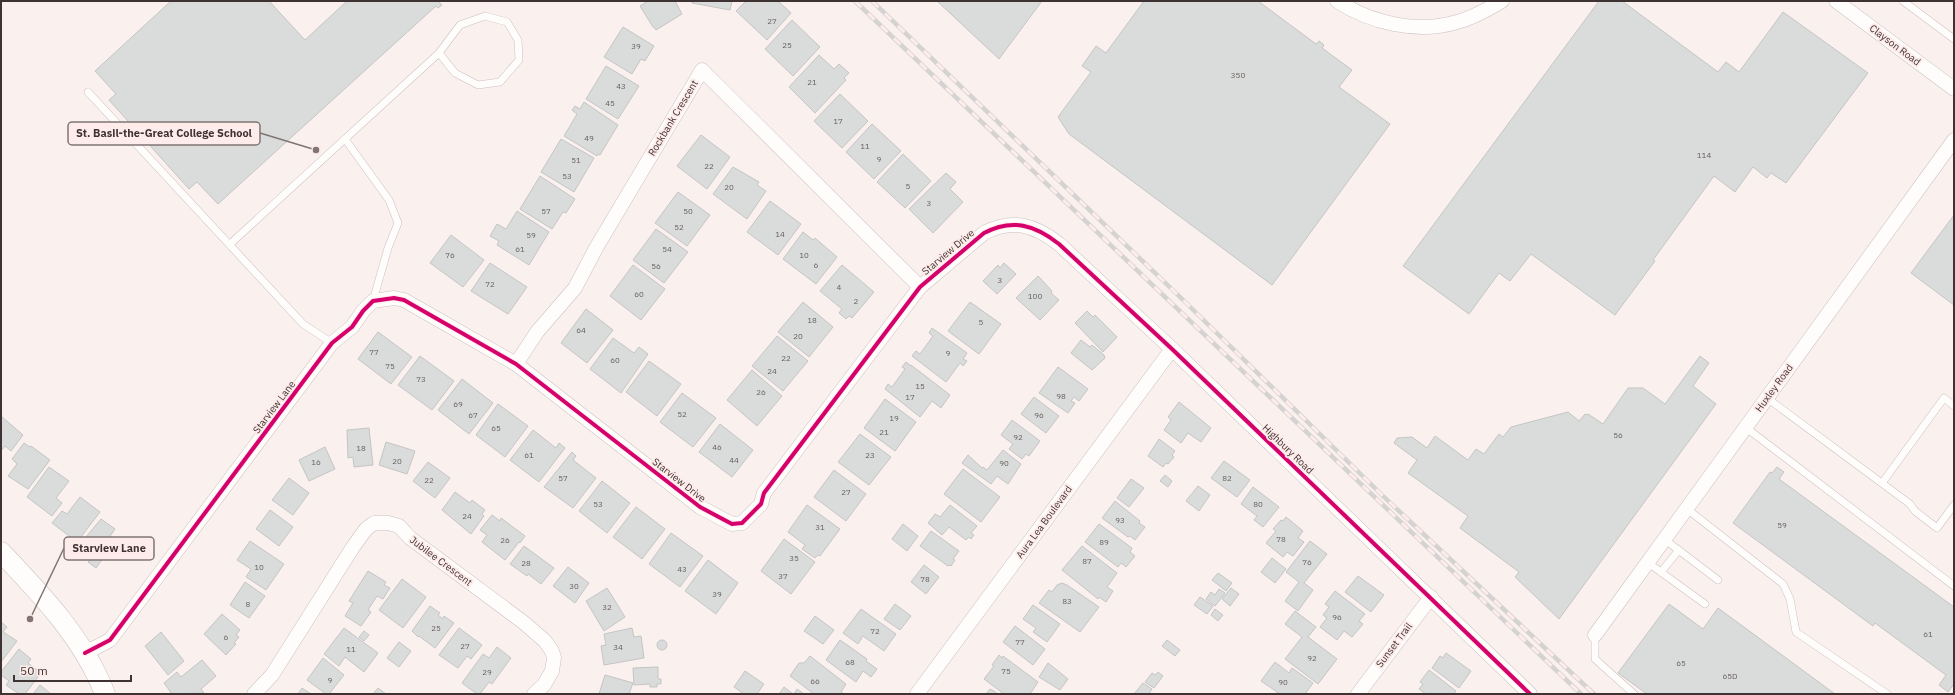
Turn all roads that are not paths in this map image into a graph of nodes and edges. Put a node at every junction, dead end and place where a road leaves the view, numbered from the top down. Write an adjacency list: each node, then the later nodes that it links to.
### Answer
1 (1337, 1): 4 (street)
2 (1836, 1): 7 (street, Clayson Road)
3 (1903, 1): 5 (lane)
4 (1497, 2)
5 (1954, 39)
6 (439, 53): 6 (lane); 9 (lane)
7 (1954, 89)
8 (88, 92): 12 (lane)
9 (345, 139): 12 (lane); 14 (lane)
10 (1954, 140): 18 (street, Huxley Road)
11 (1027, 227): 13 (street, Starview Drive); 16 (street, Highbury Road)
12 (230, 244): 15 (lane)
13 (920, 287): 17 (street, Starview Drive); 17 (street, Rockbank Crescent)
14 (373, 301): 15 (street, Starview Lane); 17 (street, Starview Drive)
15 (332, 343): 34 (street, Starview Lane)
16 (1172, 349): 31 (street, Highbury Road); 38 (street, Aura Lea Boulevard)
17 (516, 364)
18 (1767, 398): 20 (street, Huxley Road); 21 (lane)
19 (1954, 406): 21 (lane)
20 (1746, 427): 23 (street, Huxley Road); 30 (lane)
21 (1882, 483): 22 (lane)
22 (1954, 505)
23 (1687, 509): 24 (street, Huxley Road); 42 (lane)
24 (1664, 539): 25 (lane); 27 (street, Huxley Road)
25 (1679, 550): 28 (lane); 29 (lane)
26 (1, 552): 34 (main road)
27 (1647, 562): 28 (lane); 33 (street, Huxley Road)
28 (1661, 572): 32 (lane)
29 (1718, 580)
30 (1954, 586)
31 (1431, 597): 39 (street, Sunset Trail); 40 (street, Highbury Road)
32 (1705, 604)
33 (1595, 635): 41 (lane)
34 (85, 652): 35 (main road)
35 (105, 694)
36 (254, 694): 37 (street, Jubilee Crescent)
37 (534, 694)
38 (917, 694)
39 (1358, 694)
40 (1530, 694)
41 (1634, 694)
42 (1887, 694)

